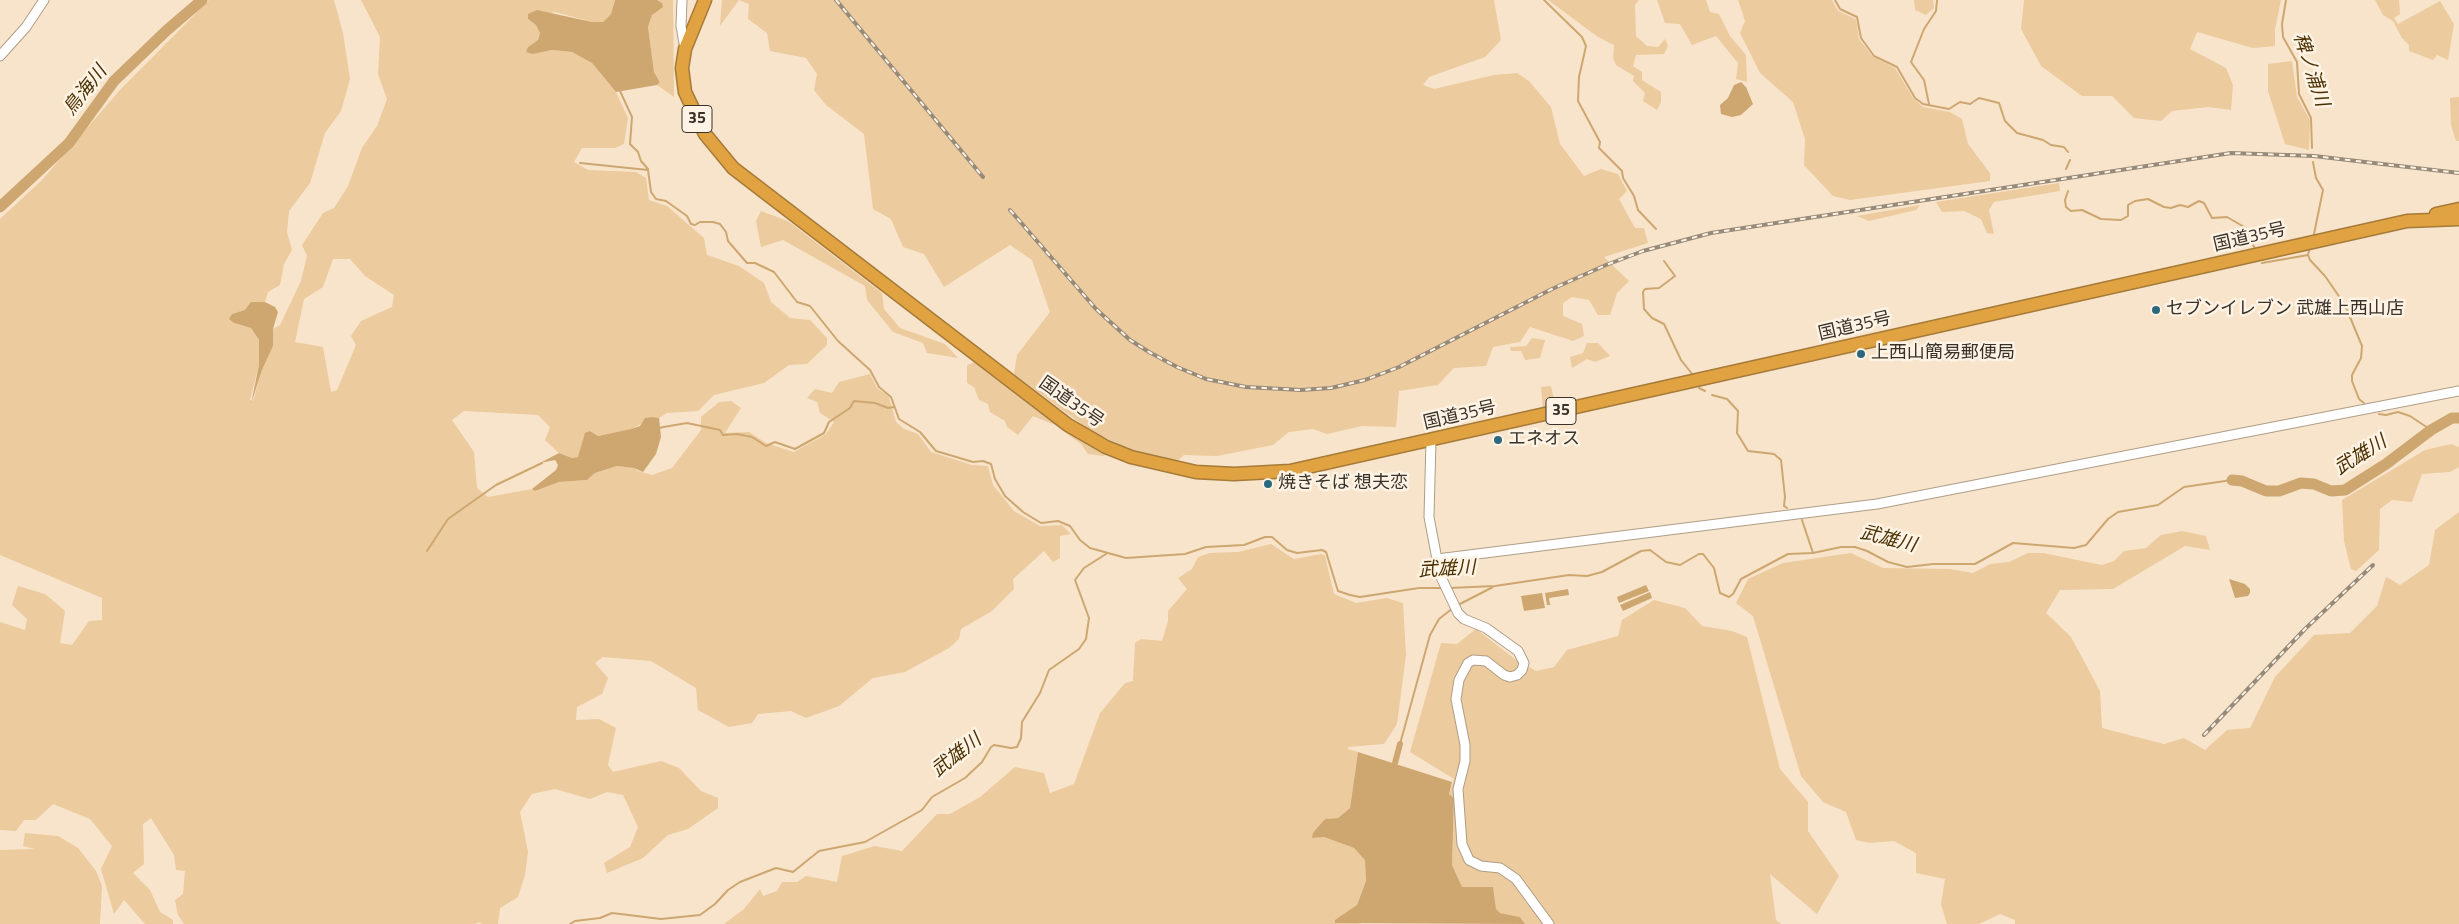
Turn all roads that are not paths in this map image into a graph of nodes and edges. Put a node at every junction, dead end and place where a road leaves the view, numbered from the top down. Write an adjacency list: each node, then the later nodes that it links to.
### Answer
1 (44, 0): 5 (street)
2 (682, 0): 4 (street, 35)
3 (705, 0): 4 (highway, 国道35号 / 35)
4 (685, 49): 10 (highway, 国道35号 / 35)
5 (0, 56)
6 (2459, 208): 7 (highway)
7 (2425, 219): 8 (highway, 国道35号 / 35); 10 (highway, 国道35号 / 35)
8 (2459, 219)
9 (2459, 391): 11 (street)
10 (1431, 440): 11 (street)
11 (1437, 559): 12 (street)
12 (1549, 924)

